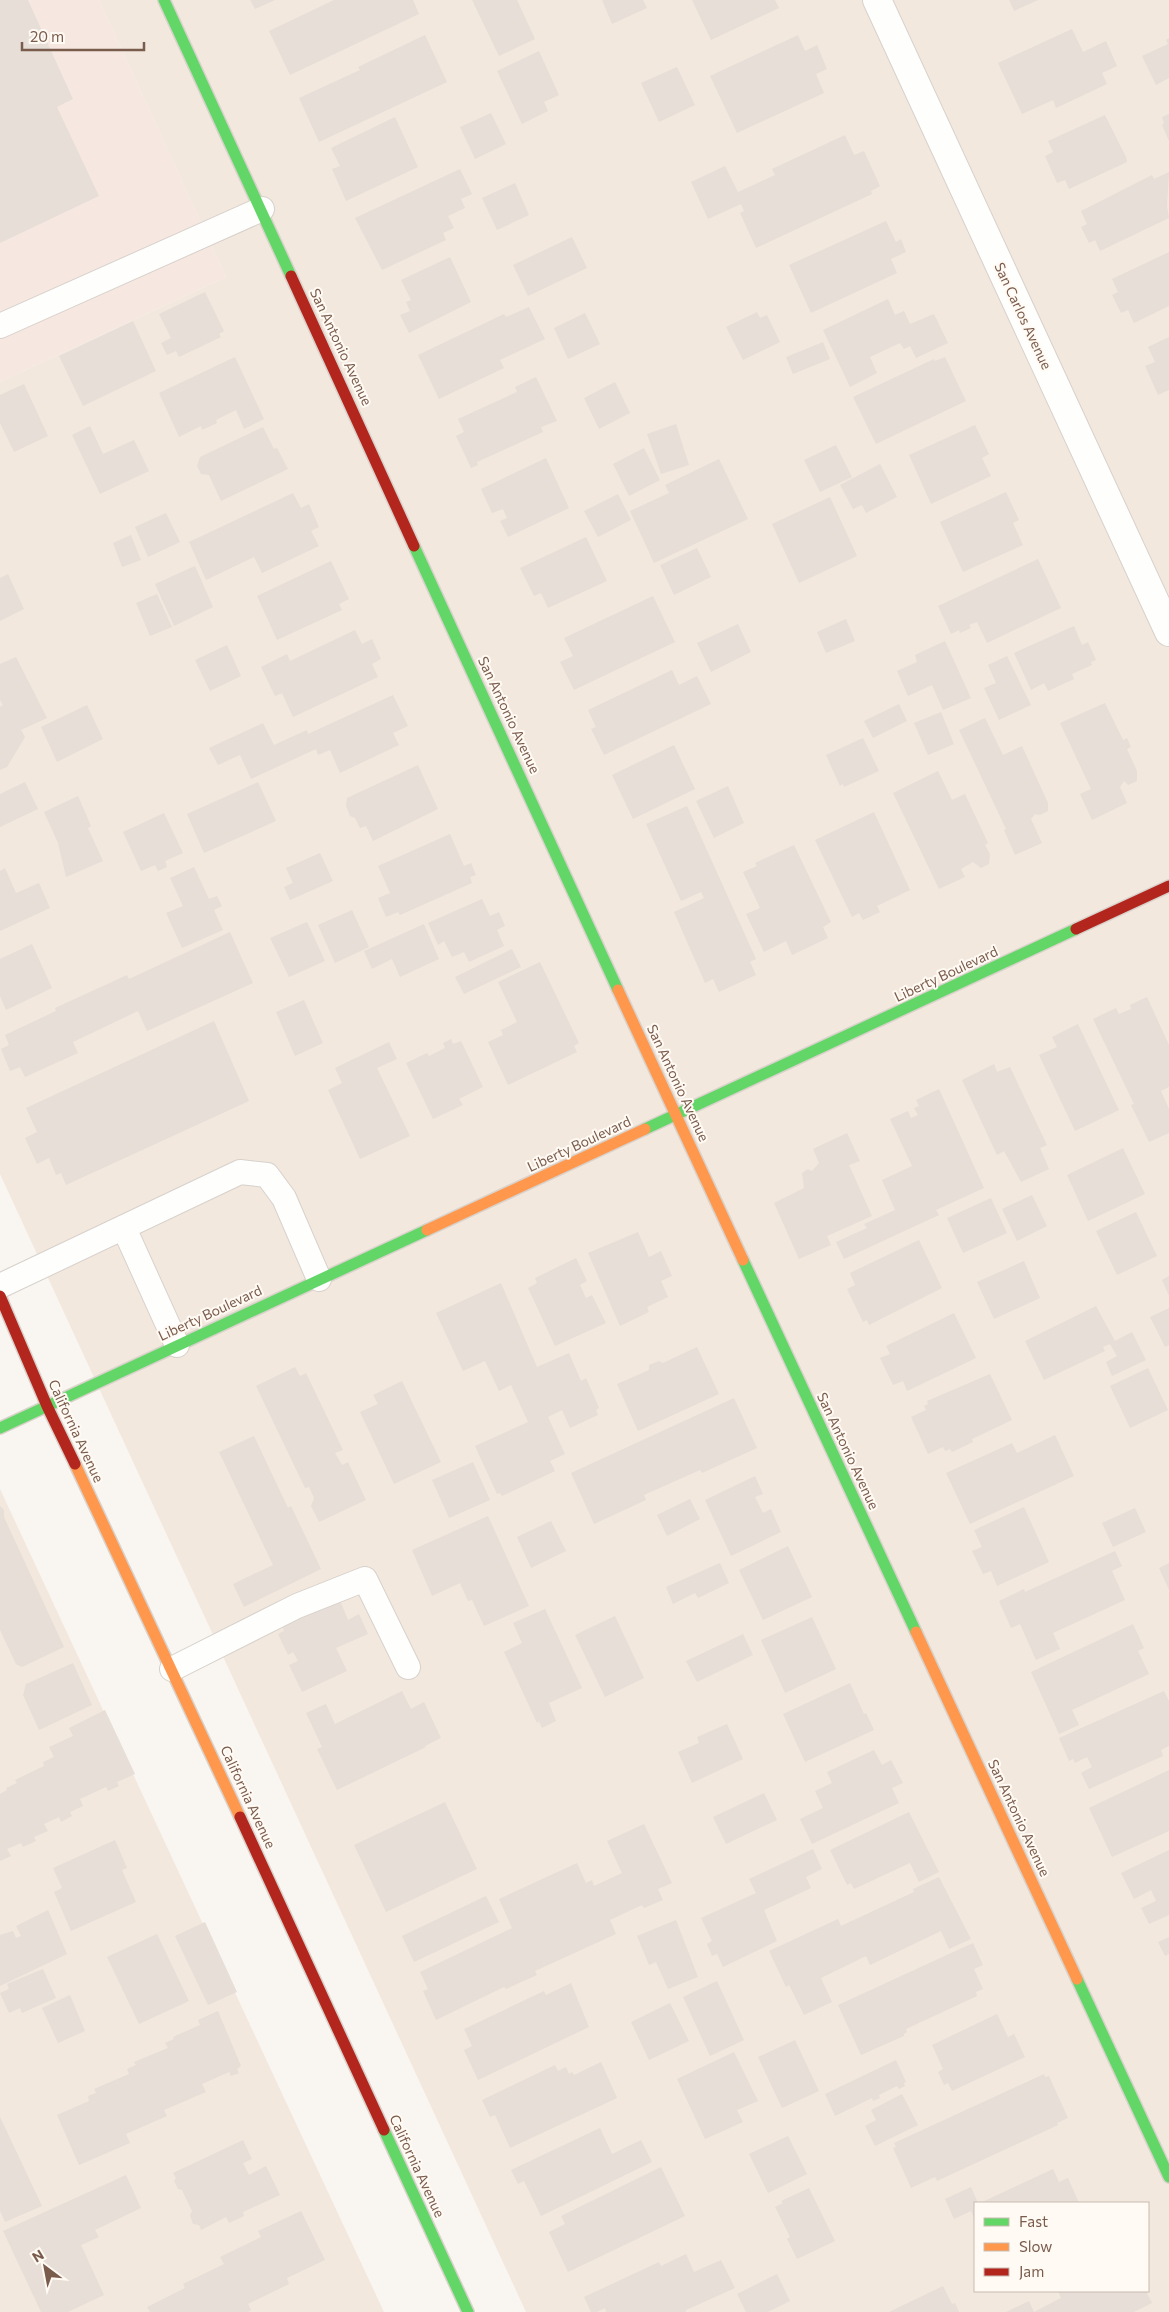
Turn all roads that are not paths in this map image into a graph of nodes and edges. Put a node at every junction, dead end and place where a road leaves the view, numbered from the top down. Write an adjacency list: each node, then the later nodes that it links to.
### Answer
1 (164, 0): 3 (street, San Antonio Avenue)
2 (877, 0): 5 (street, San Carlos Avenue)
3 (262, 210): 4 (lane); 7 (street, San Antonio Avenue)
4 (0, 326)
5 (1169, 632)
6 (1169, 886): 7 (street, Liberty Boulevard)
7 (676, 1116): 9 (street, Liberty Boulevard); 17 (street, San Antonio Avenue)
8 (124, 1228): 9 (lane); 10 (lane); 12 (lane)
9 (319, 1279): 12 (street, Liberty Boulevard)
10 (0, 1286)
11 (0, 1296): 13 (street, California Avenue)
12 (177, 1345): 13 (street, Liberty Boulevard)
13 (47, 1406): 14 (street, Liberty Boulevard); 16 (street, California Avenue)
14 (0, 1428)
15 (408, 1667): 16 (lane)
16 (172, 1669): 18 (street, California Avenue)
17 (1169, 2177)
18 (468, 2312)

